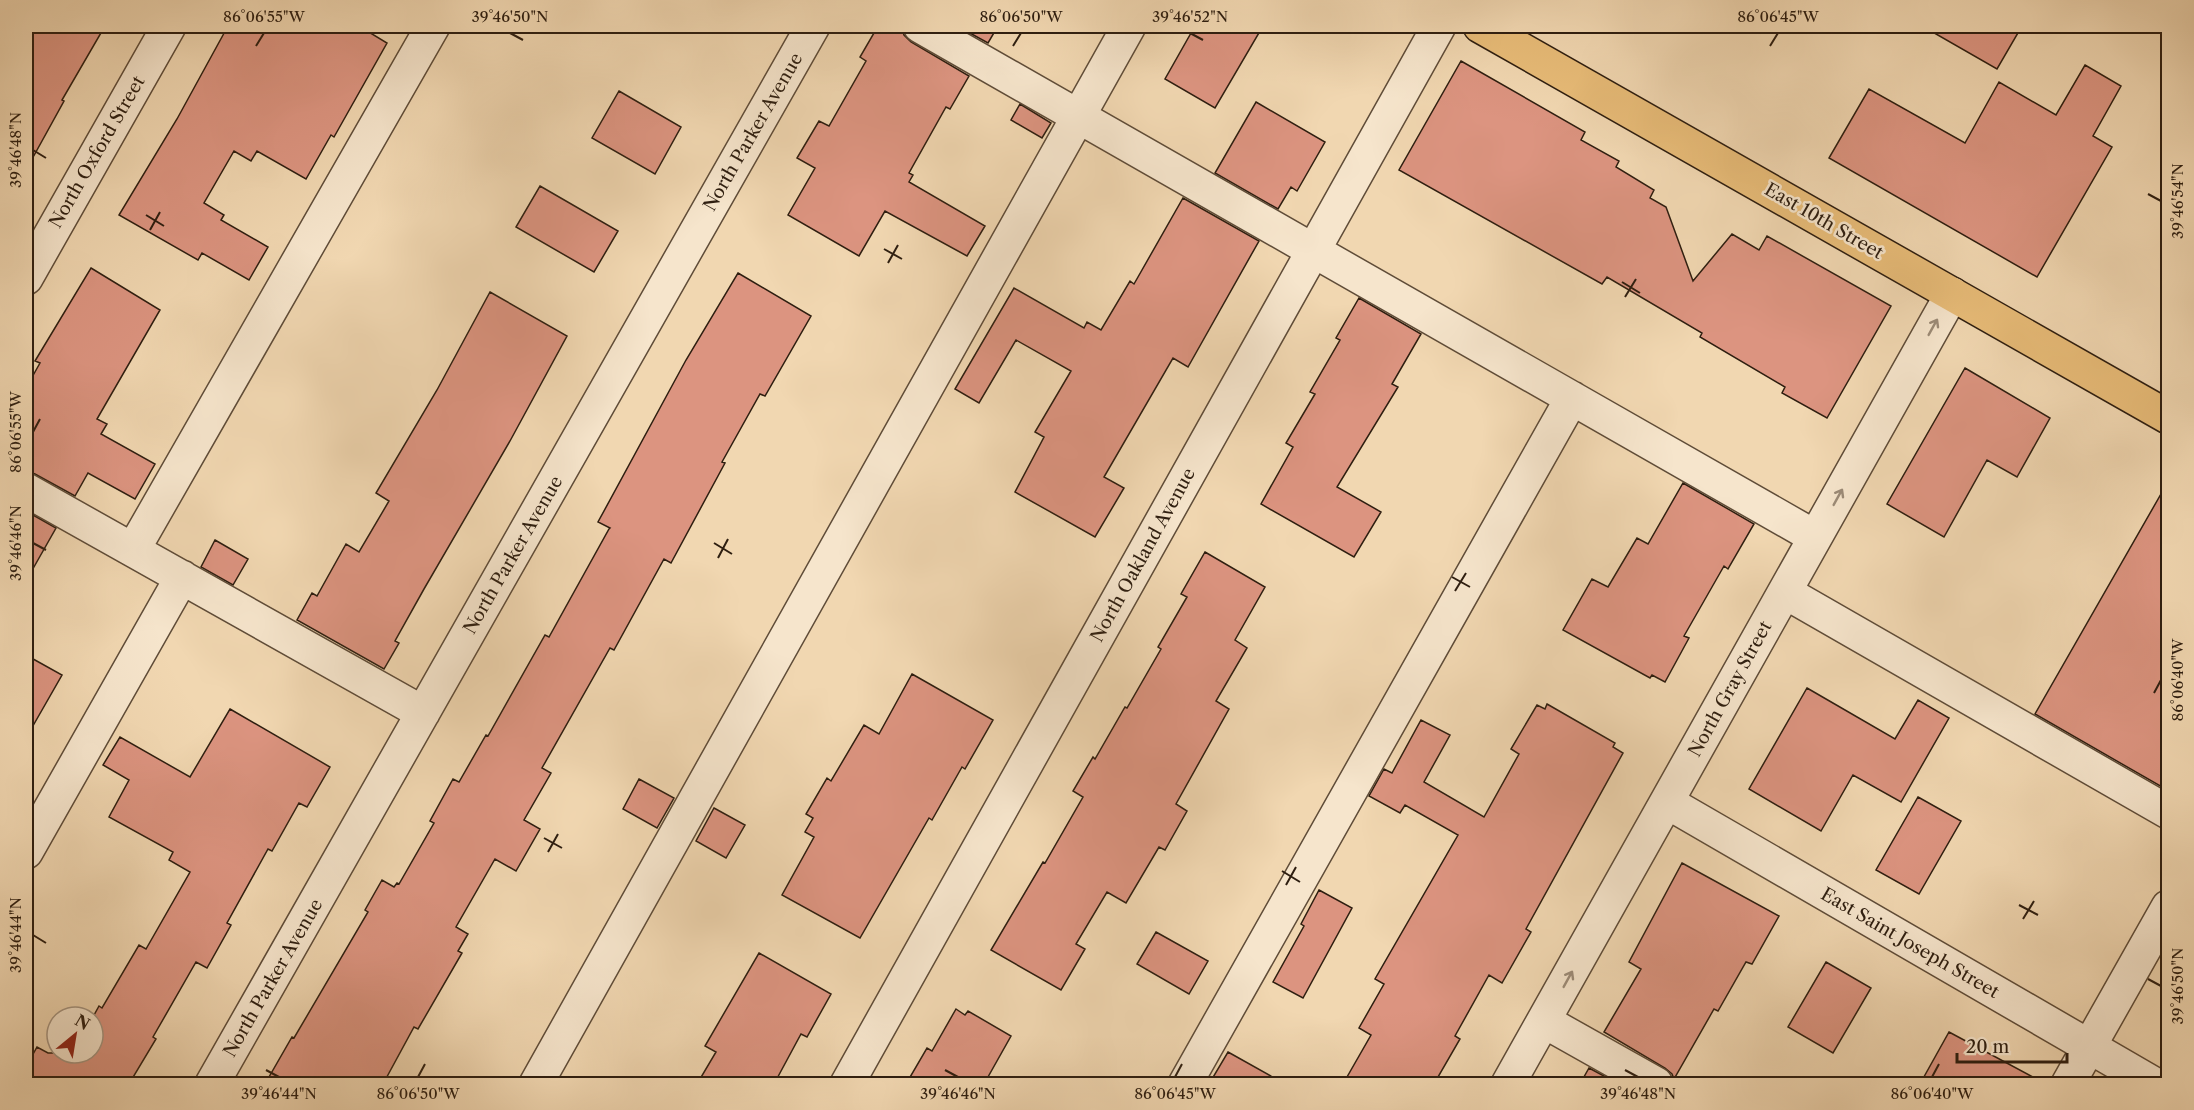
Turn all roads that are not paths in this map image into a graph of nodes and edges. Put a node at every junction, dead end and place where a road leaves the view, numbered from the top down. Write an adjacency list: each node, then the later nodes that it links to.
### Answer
1 (169, 26): 10 (street, North Oxford Street)
2 (433, 26): 16 (street)
3 (813, 26): 19 (street, North Parker Avenue)
4 (920, 26): 8 (street)
5 (1129, 26): 8 (street)
6 (1439, 26): 9 (street, North Oakland Avenue)
7 (1480, 26): 11 (main road, East 10th Street)
8 (1078, 116): 9 (street); 27 (street)
9 (1313, 250): 12 (street); 28 (street, North Oakland Avenue)
10 (26, 278)
11 (1952, 294): 13 (main road, East 10th Street); 15 (street, North Gray Street, one-way to 11)
12 (1572, 398): 15 (street); 29 (street)
13 (2169, 417)
14 (26, 489): 16 (street)
15 (1815, 537): 18 (street, North Gray Street)
16 (133, 550): 17 (street)
17 (182, 577): 19 (street); 22 (street)
18 (1785, 592): 20 (street, North Gray Street); 21 (street)
19 (423, 712): 26 (street, North Parker Avenue)
20 (1667, 802): 24 (street, North Gray Street, one-way to 20); 25 (street, East Saint Joseph Street)
21 (2169, 812)
22 (26, 852)
23 (2169, 907): 25 (street)
24 (1544, 1021): 30 (street, North Gray Street); 31 (street)
25 (2089, 1047): 32 (street); 33 (street, East Saint Joseph Street)
26 (212, 1084)
27 (536, 1084)
28 (847, 1084)
29 (1185, 1084)
30 (1508, 1084)
31 (1656, 1084)
32 (2068, 1084)
33 (2154, 1084)

